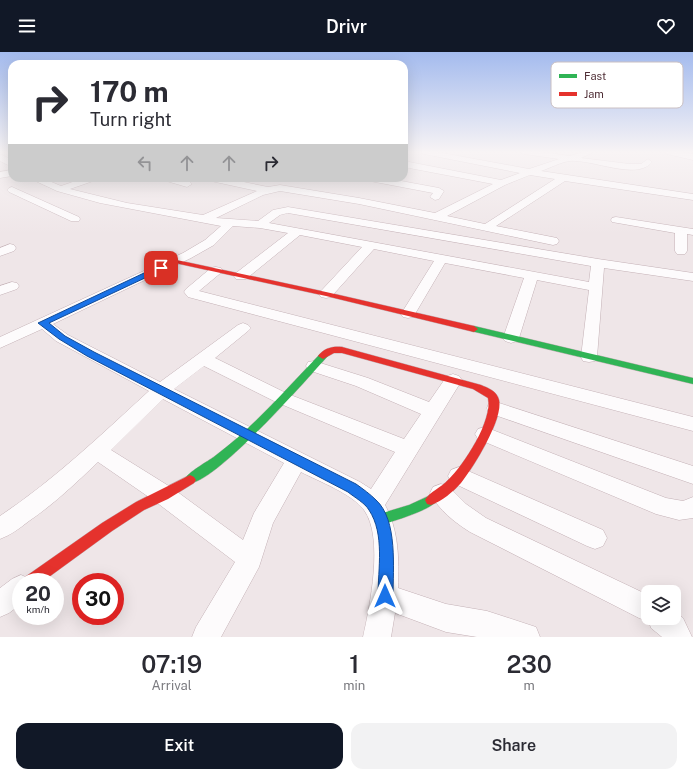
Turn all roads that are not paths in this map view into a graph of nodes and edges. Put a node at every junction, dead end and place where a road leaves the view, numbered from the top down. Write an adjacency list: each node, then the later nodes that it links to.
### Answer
1 (481, 179): 11 (street)
2 (511, 179): 11 (street)
3 (562, 179): 25 (street)
4 (573, 179): 17 (street)
5 (43, 182): 12 (street)
6 (81, 182): 14 (street)
7 (180, 182): 13 (street)
8 (242, 182): 15 (street)
9 (387, 182): 18 (street)
10 (399, 182): 16 (street)
11 (502, 183): 19 (street)
12 (47, 184): 14 (street); 20 (street)
13 (187, 184)
14 (60, 189): 21 (street)
15 (268, 190): 18 (street); 21 (street)
16 (435, 197)
17 (693, 197)
18 (359, 201): 19 (street)
19 (436, 217): 25 (street)
20 (75, 219)
21 (204, 219): 23 (street)
22 (616, 220): 26 (street)
23 (223, 222): 24 (street); 33 (street)
24 (260, 225): 27 (street); 34 (street)
25 (487, 227): 29 (street)
26 (681, 230): 28 (street); 31 (street)
27 (298, 231): 30 (street); 37 (street)
28 (693, 232)
29 (553, 241)
30 (371, 245): 32 (street); 40 (street)
31 (681, 251)
32 (442, 258): 36 (street); 41 (street)
33 (175, 261): 35 (street); 42 (street)
34 (598, 263): 38 (street); 39 (street)
35 (216, 271): 37 (street); 55 (street)
36 (532, 275): 39 (street); 44 (street)
37 (242, 276): 40 (street)
38 (693, 277)
39 (595, 287): 46 (street)
40 (326, 294): 41 (street)
41 (408, 314): 44 (street)
42 (43, 323): 45 (street); 51 (street)
43 (243, 328): 47 (street)
44 (511, 338): 46 (street)
45 (0, 343)
46 (589, 357): 50 (street)
47 (202, 358): 51 (street); 52 (street)
48 (314, 366): 49 (street); 52 (street); 54 (street)
49 (452, 380): 53 (street); 54 (street)
50 (693, 381)
51 (160, 391): 57 (street); 59 (street)
52 (282, 398): 57 (street); 58 (street)
53 (496, 408): 56 (street); 61 (street)
54 (433, 411): 58 (street)
55 (693, 424)
56 (485, 434): 62 (street); 65 (street)
57 (248, 435): 60 (street); 64 (street)
58 (408, 449): 66 (street)
59 (97, 450): 64 (street); 67 (street)
60 (297, 460): 66 (street); 69 (street)
61 (693, 475)
62 (460, 476): 63 (street); 68 (street)
63 (441, 493): 66 (street); 74 (street)
64 (164, 495): 69 (street); 70 (street)
65 (693, 507)
66 (377, 512): 72 (street)
67 (0, 530)
68 (595, 538)
69 (250, 559): 76 (street)
70 (42, 573)
71 (12, 595): 73 (street)
72 (385, 596): 77 (street); 78 (street)
73 (0, 604)
74 (641, 606)
75 (669, 625): 79 (street)
76 (206, 637)
77 (377, 637)
78 (526, 637)
79 (678, 637)

